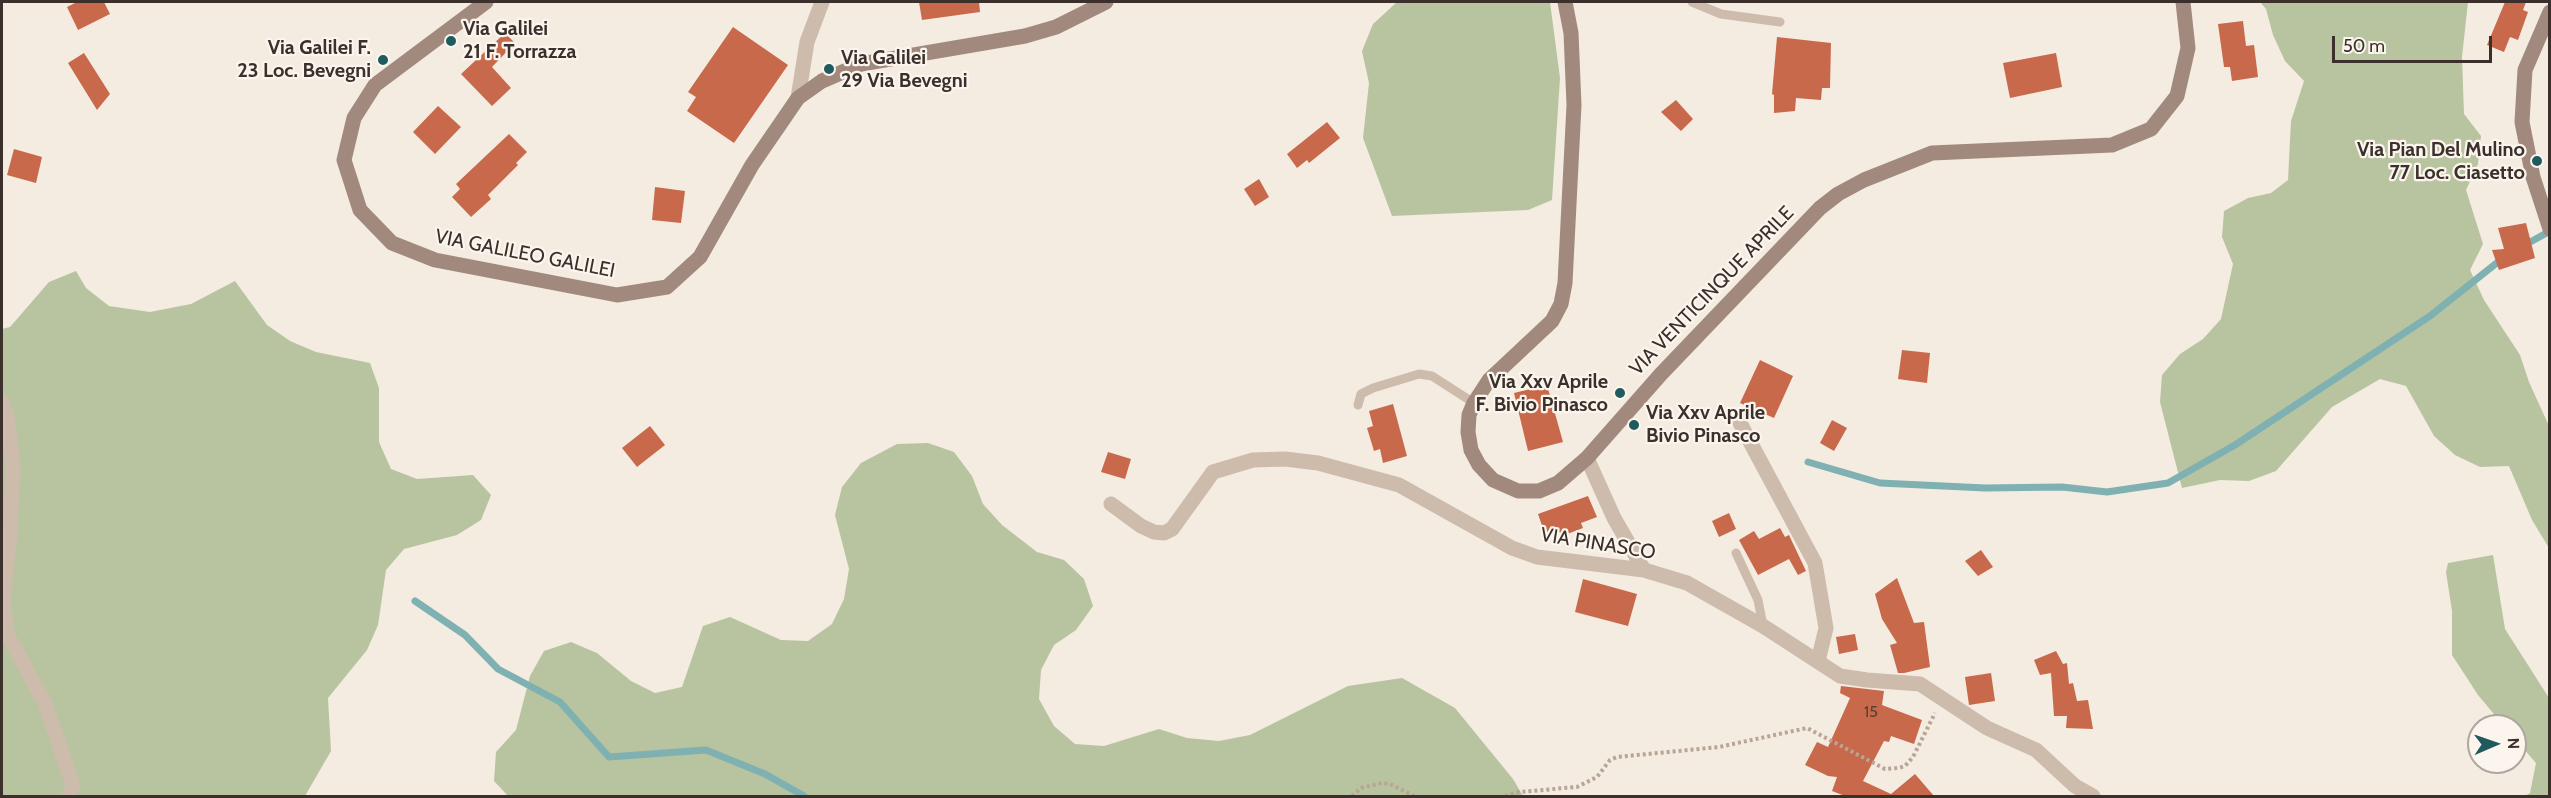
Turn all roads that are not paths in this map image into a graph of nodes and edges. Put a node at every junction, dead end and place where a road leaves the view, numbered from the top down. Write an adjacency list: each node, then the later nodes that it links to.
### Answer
1 (486, 2): 9 (main road, VIA GALILEO GALILEI)
2 (822, 2): 9 (street)
3 (1106, 2): 9 (main road)
4 (1565, 2): 12 (main road, VIA VENTICINQUE APRILE)
5 (1692, 2): 8 (lane)
6 (2183, 2): 15 (main road, VIA VENTICINQUE APRILE)
7 (2550, 12): 10 (main road)
8 (1780, 22)
9 (798, 98)
10 (2550, 229)
11 (2, 402): 21 (street)
12 (1474, 403): 13 (lane); 15 (main road, VIA VENTICINQUE APRILE)
13 (1358, 405)
14 (1740, 423): 20 (street)
15 (1587, 458): 18 (street)
16 (1111, 504): 18 (street, VIA PINASCO)
17 (1736, 553): 19 (lane)
18 (1644, 570): 19 (street, VIA PINASCO)
19 (1763, 626): 20 (street, VIA PINASCO)
20 (1818, 661): 22 (street, VIA PINASCO)
21 (69, 796)
22 (2093, 796)

